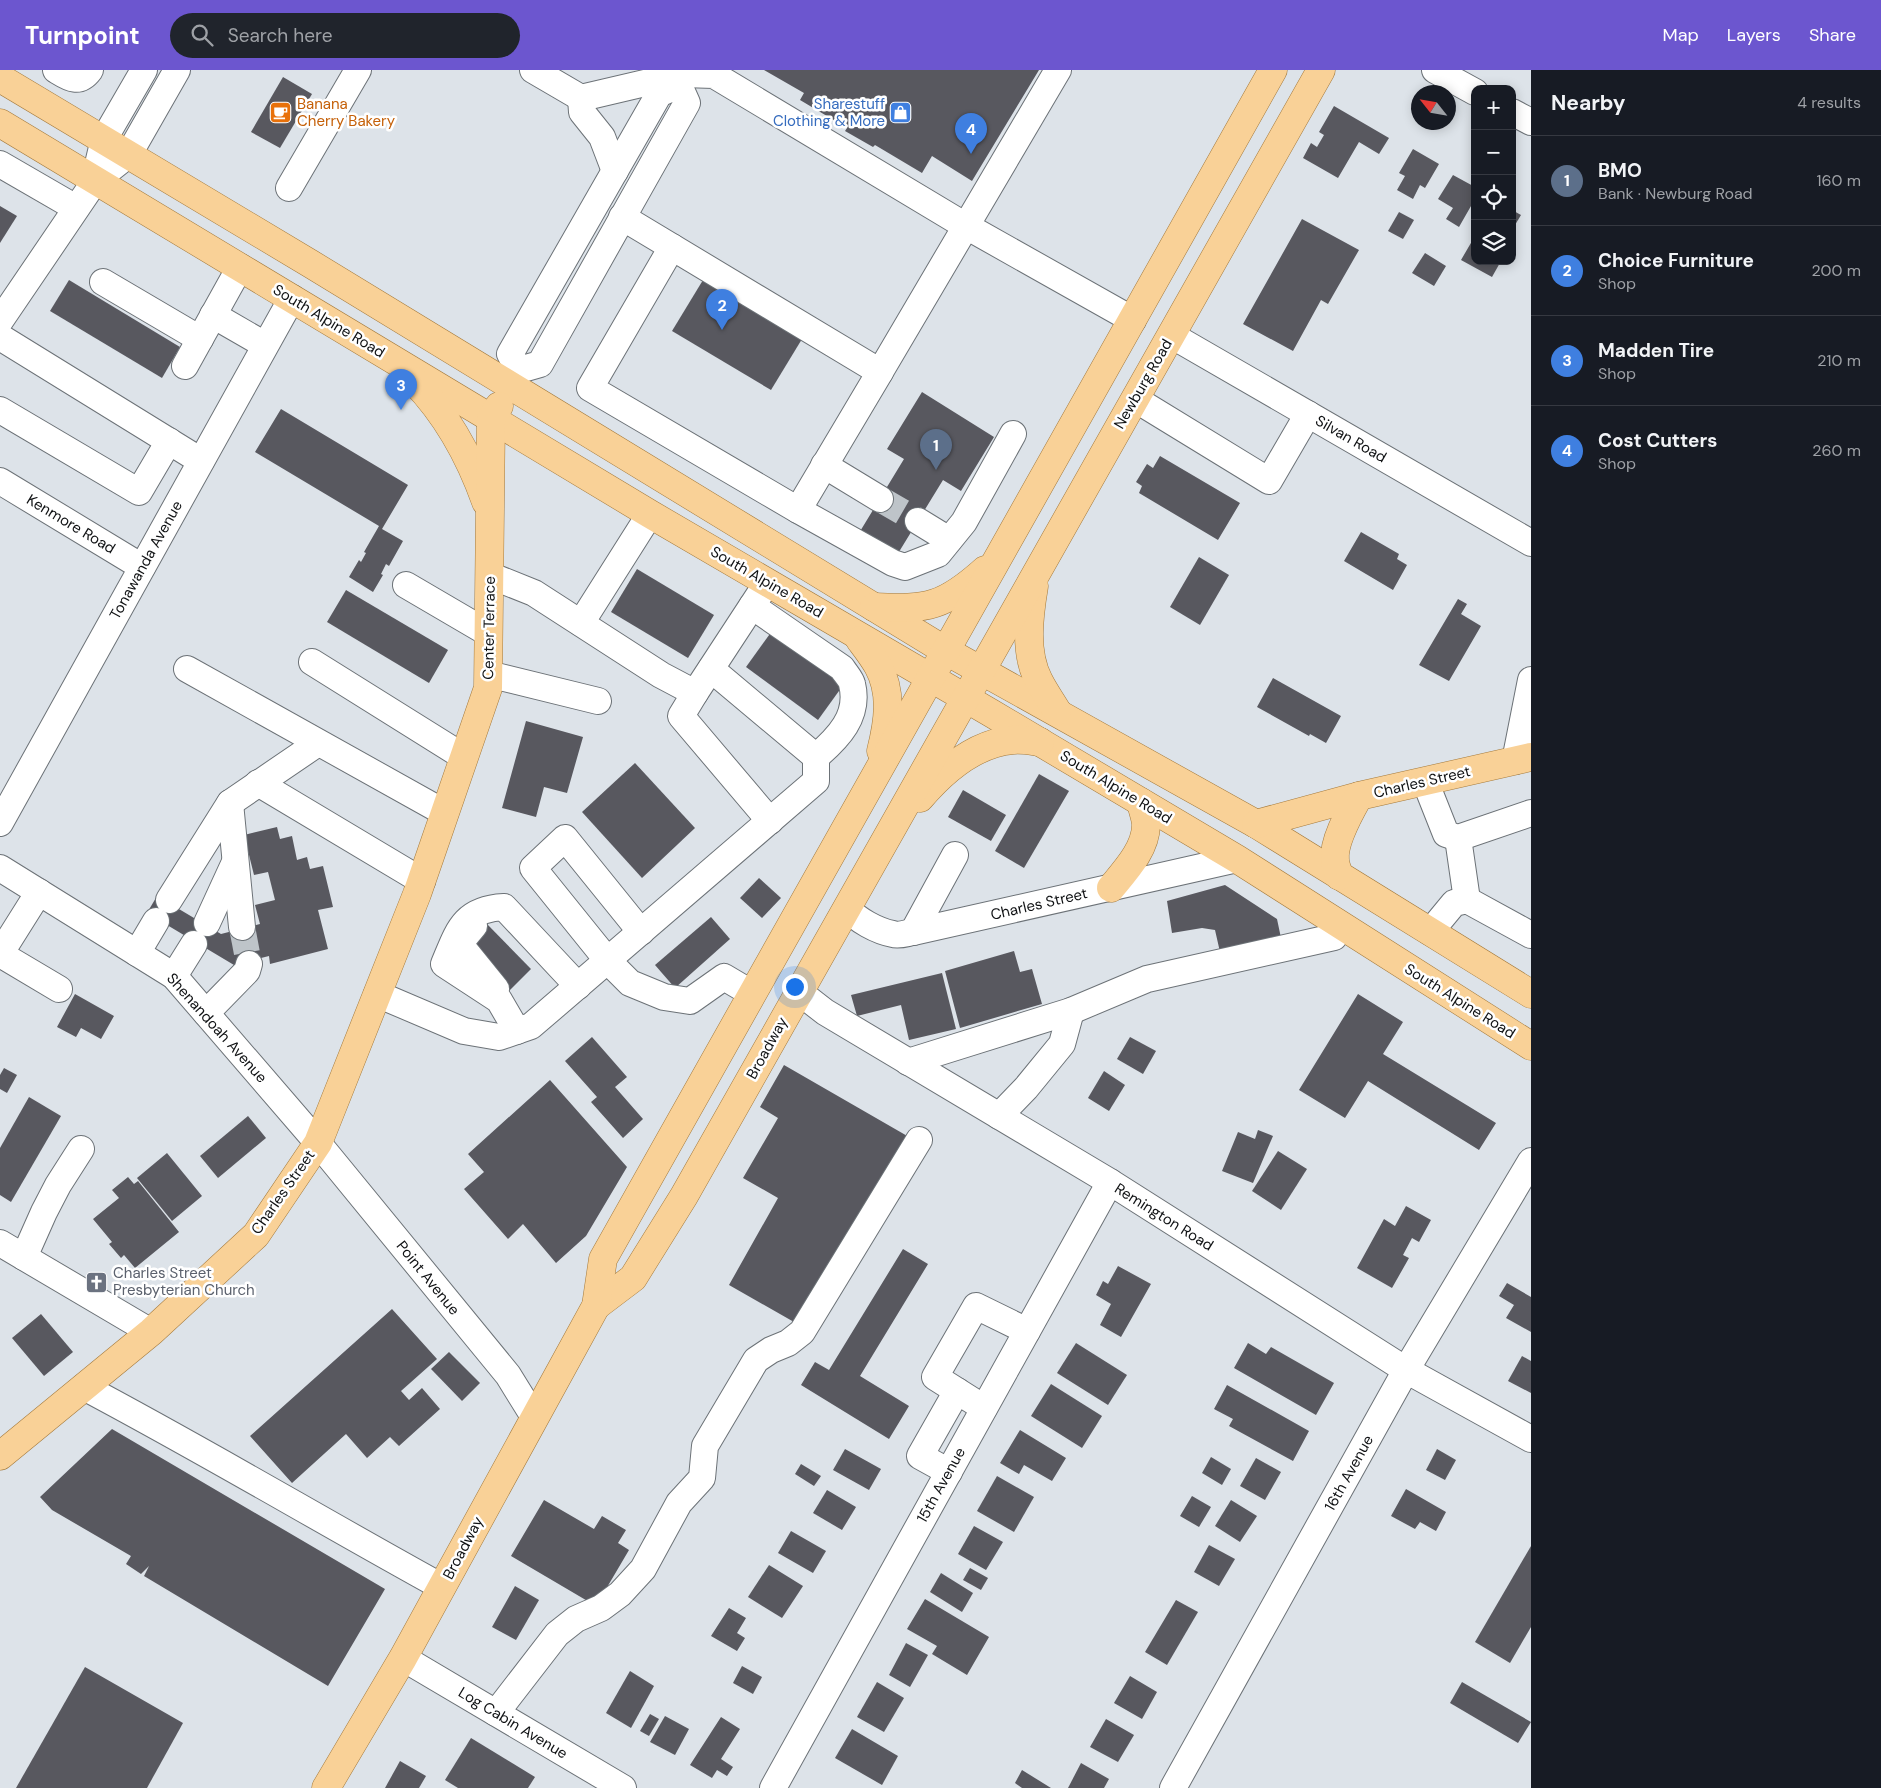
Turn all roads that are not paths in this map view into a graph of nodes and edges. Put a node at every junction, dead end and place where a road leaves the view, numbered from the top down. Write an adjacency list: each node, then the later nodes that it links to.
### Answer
1 (144, 70): 17 (street)
2 (177, 70): 18 (street)
3 (358, 70): 22 (street)
4 (533, 70): 13 (street)
5 (1058, 70): 25 (street)
6 (1273, 70): 31 (main road)
7 (1290, 70): 9 (main road)
8 (1435, 70): 12 (street)
9 (1317, 77): 33 (main road, Newburg Road)
10 (0, 78): 17 (main road)
11 (681, 80): 13 (street); 20 (street); 24 (street); 25 (street)
12 (1471, 90)
13 (582, 106): 20 (street)
14 (1516, 114): 15 (street)
15 (1531, 122)
16 (0, 123): 21 (main road, South Alpine Road)
17 (104, 139): 18 (main road); 21 (street)
18 (129, 154): 21 (street); 40 (main road)
19 (0, 164): 23 (street)
20 (615, 171): 40 (street)
21 (95, 181): 23 (street); 27 (main road, South Alpine Road)
22 (289, 188)
23 (76, 208): 32 (street)
24 (622, 217): 26 (street); 40 (street)
25 (967, 226): 31 (street); 39 (street)
26 (672, 247): 39 (street); 51 (street)
27 (240, 267): 29 (main road, South Alpine Road); 30 (street)
28 (103, 282): 35 (street)
29 (292, 298): 36 (street, Tonawanda Avenue); 37 (main road, South Alpine Road)
30 (213, 315): 35 (street); 36 (street)
31 (1133, 320): 57 (main road)
32 (0, 321)
33 (1171, 335): 41 (main road, Newburg Road); 43 (street, Silvan Road)
34 (0, 337): 46 (street)
35 (200, 339): 38 (street)
36 (265, 345): 47 (street, Tonawanda Avenue)
37 (396, 361): 44 (main road, South Alpine Road); 52 (main road)
38 (185, 366)
39 (880, 372): 48 (street)
40 (515, 378): 44 (main road); 64 (main road)
41 (1135, 399): 43 (street); 60 (main road, Newburg Road)
42 (0, 410): 46 (street)
43 (1308, 414): 56 (street, Silvan Road)
44 (491, 419): 52 (main road, Center Terrace); 53 (main road, South Alpine Road)
45 (1013, 434): 55 (street)
46 (169, 441): 47 (street)
47 (201, 461): 58 (street, Tonawanda Avenue)
48 (824, 466): 50 (street); 51 (street)
49 (0, 481): 58 (street, Kenmore Road)
50 (880, 499)
51 (798, 510): 55 (street)
52 (490, 514): 59 (main road, Center Terrace)
53 (650, 514): 61 (main road, South Alpine Road); 65 (street)
54 (918, 521): 55 (street)
55 (949, 540)
56 (1531, 544)
57 (1000, 556): 64 (main road); 68 (main road)
58 (142, 567): 94 (street, Tonawanda Avenue)
59 (489, 575): 65 (street); 66 (main road, Center Terrace)
60 (1035, 575): 72 (main road, Newburg Road); 79 (main road)
61 (767, 583): 63 (street); 67 (main road, South Alpine Road)
62 (406, 584): 66 (street)
63 (752, 606): 70 (street); 83 (street)
64 (873, 607): 68 (main road)
65 (581, 623): 76 (street)
66 (488, 633): 73 (main road, Center Terrace)
67 (857, 634): 74 (main road, South Alpine Road); 85 (main road)
68 (946, 651): 72 (main road); 74 (main road)
69 (312, 662): 82 (street)
70 (711, 669): 76 (street); 83 (street)
71 (187, 670): 80 (street)
72 (981, 671): 77 (main road, Newburg Road); 79 (main road)
73 (488, 674): 78 (street); 82 (main road, Center Terrace)
74 (931, 678): 77 (main road, South Alpine Road); 85 (main road, Broadway)
75 (1531, 680): 84 (street)
76 (695, 693): 93 (street)
77 (966, 698): 81 (main road, South Alpine Road); 97 (main road, Broadway)
78 (598, 702)
79 (1060, 714): 95 (main road)
80 (318, 742): 87 (street); 92 (street)
81 (1042, 742): 89 (main road, South Alpine Road); 97 (main road)
82 (464, 757): 92 (main road, Center Terrace)
83 (816, 757): 93 (street)
84 (1523, 759): 86 (main road, Charles Street)
85 (875, 776): 122 (main road, Broadway)
86 (1425, 781): 88 (main road, Charles Street); 96 (street)
87 (258, 784): 90 (street); 103 (street)
88 (1359, 796): 95 (main road, Charles Street); 102 (main road)
89 (1141, 802): 99 (main road, South Alpine Road); 104 (main road)
90 (230, 803): 100 (street); 114 (street)
91 (1531, 812): 96 (street)
92 (445, 813): 103 (main road, Center Terrace)
93 (770, 821): 109 (street)
94 (0, 823)
95 (1256, 824): 102 (main road)
96 (1458, 838): 106 (street)
97 (886, 839): 107 (main road, Broadway)
98 (955, 855): 110 (street)
99 (1237, 859): 104 (street, Charles Street); 128 (main road, South Alpine Road)
100 (236, 860): 108 (street); 118 (street)
101 (0, 868): 105 (street, Shenandoah Avenue)
102 (1339, 876): 111 (main road)
103 (420, 887): 123 (main road, Charles Street)
104 (1111, 888): 110 (street, Charles Street)
105 (39, 892): 114 (street, Shenandoah Avenue); 115 (street)
106 (1467, 900): 111 (street); 112 (street)
107 (846, 908): 110 (street, Charles Street); 121 (main road, Broadway)
108 (242, 927)
109 (641, 932): 116 (street); 116 (street)
110 (913, 932)
111 (1430, 932): 124 (main road)
112 (1531, 936)
113 (1334, 938): 125 (street)
114 (137, 953): 118 (street, Shenandoah Avenue)
115 (0, 954): 120 (street)
116 (608, 961): 119 (street); 122 (street)
117 (248, 964): 126 (street)
118 (174, 976): 126 (street, Shenandoah Avenue)
119 (578, 986): 127 (street); 127 (street)
120 (59, 989)
121 (798, 991): 129 (street, Remington Road); 138 (main road, Broadway)
122 (752, 992): 138 (main road, Broadway)
123 (377, 994): 127 (street); 132 (main road, Charles Street)
124 (1531, 994)
125 (1070, 1010): 129 (street); 130 (street)
126 (206, 1013): 132 (street, Shenandoah Avenue)
127 (517, 1031)
128 (1531, 1046)
129 (908, 1062): 130 (street, Remington Road)
130 (999, 1116): 135 (street, Remington Road)
131 (919, 1140): 151 (street)
132 (318, 1143): 140 (main road, Charles Street); 145 (street, Point Avenue)
133 (81, 1149): 137 (street)
134 (1531, 1162): 141 (street, 16th Avenue)
135 (1110, 1182): 139 (street, 15th Avenue); 141 (street, Remington Road)
136 (0, 1243): 137 (street)
137 (24, 1257): 140 (street)
138 (596, 1306): 145 (main road, Broadway)
139 (1027, 1331): 143 (street); 144 (street, 15th Avenue)
140 (151, 1332): 142 (main road, Charles Street)
141 (1406, 1370): 146 (street, Remington Road); 155 (street, 16th Avenue)
142 (84, 1387): 147 (main road, Charles Street); 149 (street)
143 (957, 1391): 144 (street); 148 (street)
144 (984, 1408): 148 (street, 15th Avenue)
145 (534, 1417): 149 (main road, Broadway)
146 (1531, 1439)
147 (0, 1456)
148 (949, 1472): 154 (street, 15th Avenue)
149 (442, 1587): 150 (main road, Broadway)
150 (403, 1658): 151 (street, Log Cabin Avenue); 152 (main road, Broadway)
151 (496, 1714): 153 (street, Log Cabin Avenue)
152 (326, 1788)
153 (623, 1788)
154 (773, 1788)
155 (1173, 1788)

